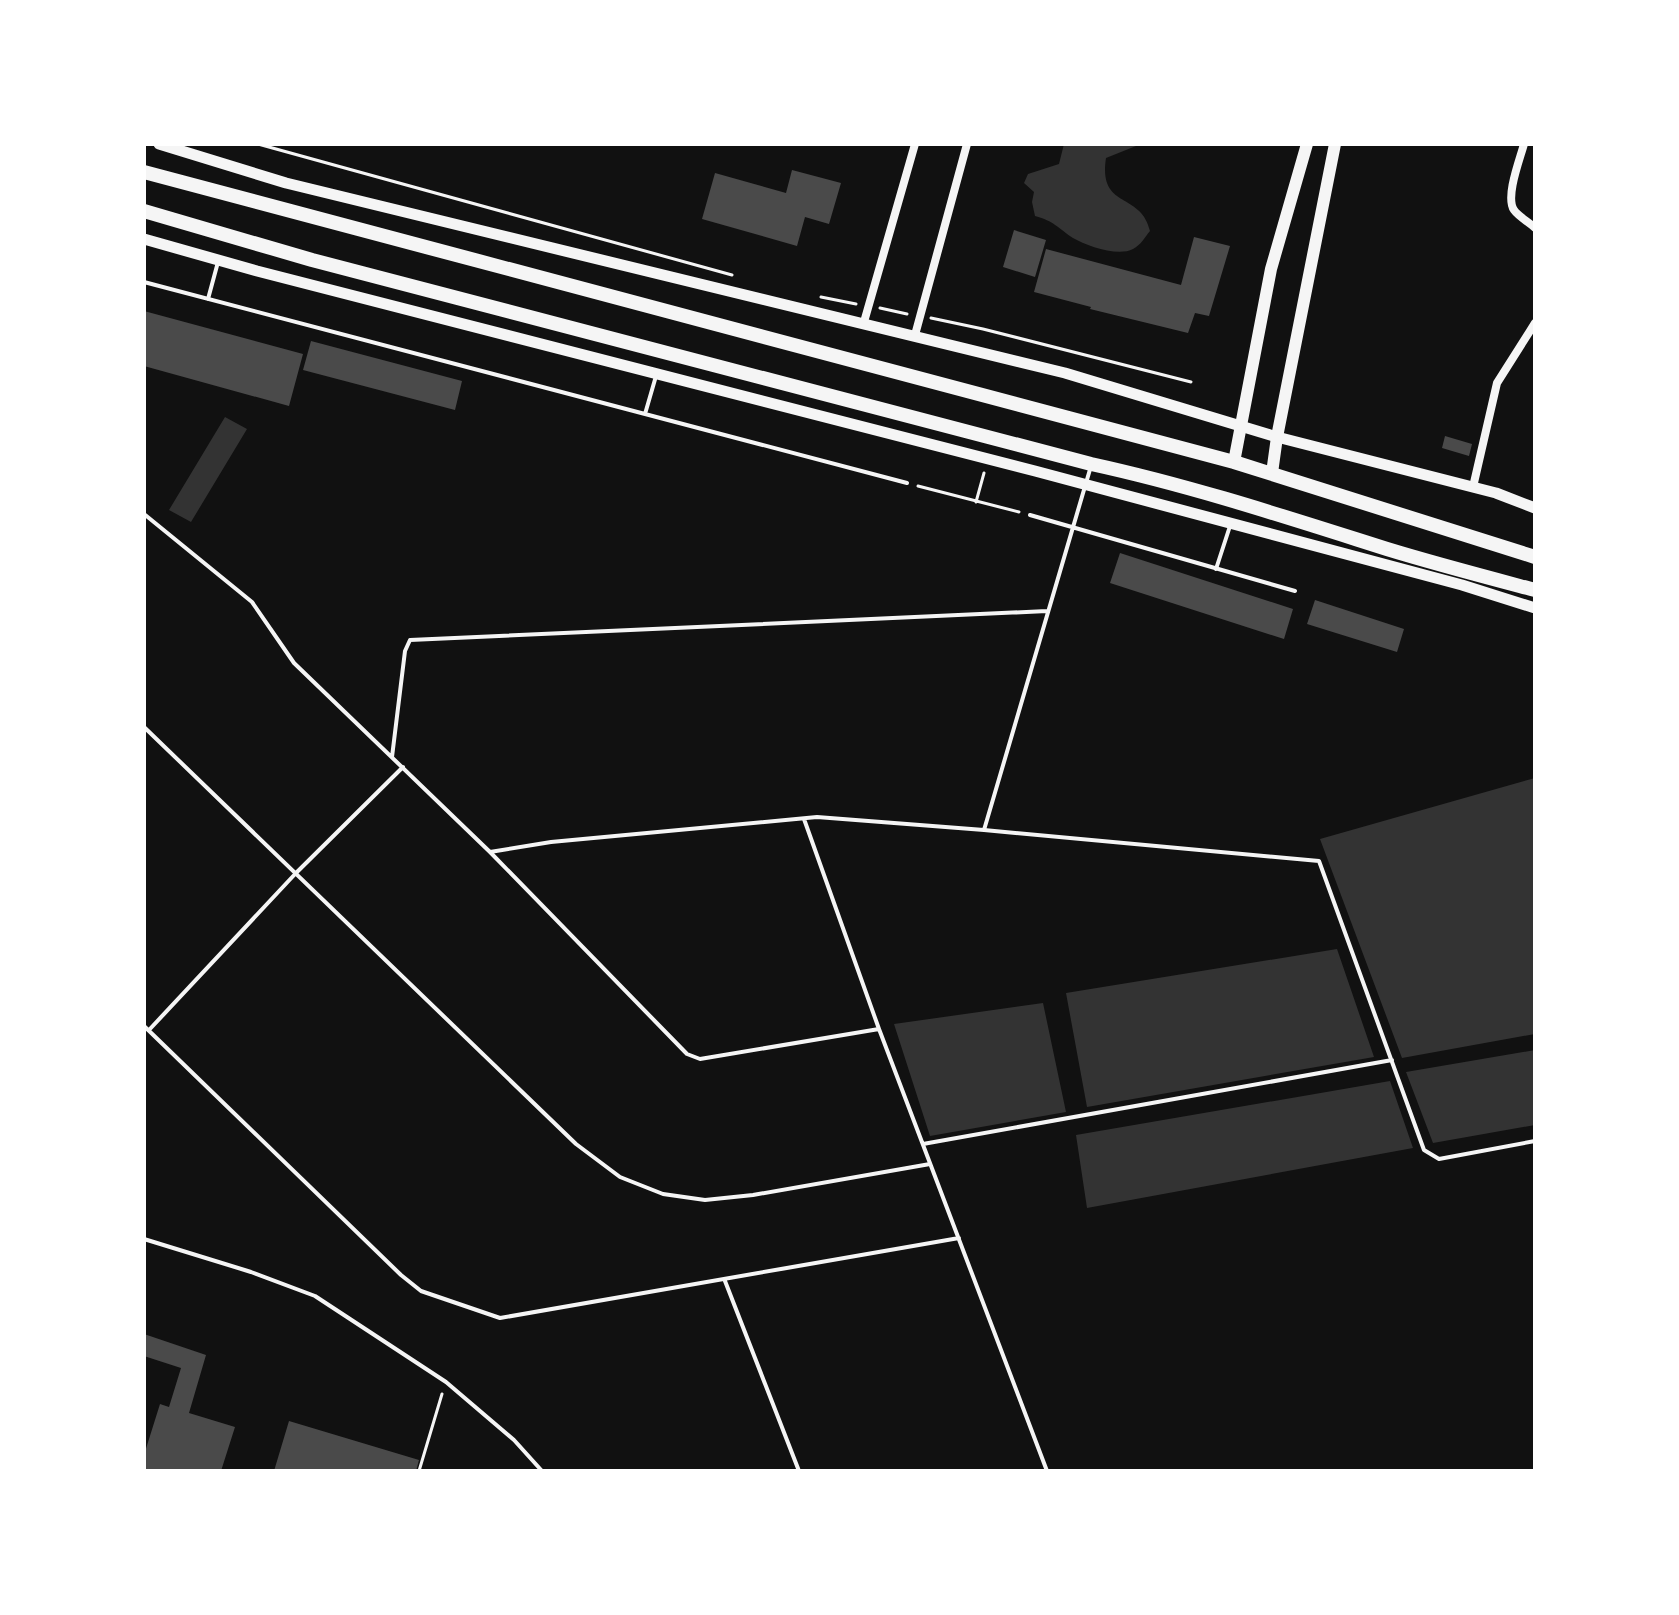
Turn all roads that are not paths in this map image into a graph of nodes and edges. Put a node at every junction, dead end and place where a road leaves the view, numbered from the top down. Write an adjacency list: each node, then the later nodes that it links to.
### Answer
1 (159, 144): 14 (street)
2 (915, 144): 14 (street)
3 (967, 144): 16 (street)
4 (1307, 144): 19 (main road)
5 (1335, 144): 20 (main road)
6 (1524, 144): 9 (street)
7 (144, 172): 21 (highway)
8 (144, 211): 22 (highway)
9 (1535, 228)
10 (144, 239): 11 (street)
11 (219, 260): 13 (lane); 17 (street)
12 (144, 282): 13 (lane)
13 (208, 299): 18 (lane)
14 (864, 322): 16 (street)
15 (1535, 323): 26 (street)
16 (915, 335): 19 (street)
17 (657, 374): 18 (lane); 25 (street)
18 (645, 414): 24 (lane)
19 (1241, 426): 20 (street); 21 (main road)
20 (1277, 437): 23 (main road); 26 (street)
21 (1234, 462): 23 (highway)
22 (1091, 464): 25 (lane); 34 (highway)
23 (1272, 473): 32 (highway)
24 (907, 483)
25 (1084, 485): 30 (street); 31 (lane)
26 (1473, 487): 27 (street)
27 (1535, 508)
28 (144, 514): 39 (lane)
29 (1030, 515): 31 (lane)
30 (1231, 523): 33 (lane); 36 (street)
31 (1072, 527): 33 (lane); 37 (lane)
32 (1535, 557)
33 (1216, 569): 35 (lane)
34 (1535, 590)
35 (1295, 591)
36 (1535, 608)
37 (1047, 611): 39 (lane); 42 (lane)
38 (144, 727): 44 (lane)
39 (392, 757): 40 (lane)
40 (403, 767): 43 (lane); 44 (lane)
41 (804, 819): 42 (lane); 43 (lane); 46 (lane)
42 (984, 830): 47 (lane)
43 (490, 852): 46 (lane)
44 (296, 873): 45 (lane); 50 (lane)
45 (146, 1028): 53 (lane)
46 (879, 1029): 49 (lane)
47 (1392, 1060): 48 (lane); 49 (lane)
48 (1535, 1141)
49 (923, 1144): 50 (lane)
50 (930, 1164): 51 (lane)
51 (959, 1238): 53 (lane); 56 (lane)
52 (144, 1239): 54 (lane)
53 (725, 1281): 55 (lane)
54 (542, 1471)
55 (799, 1471)
56 (1047, 1471)

